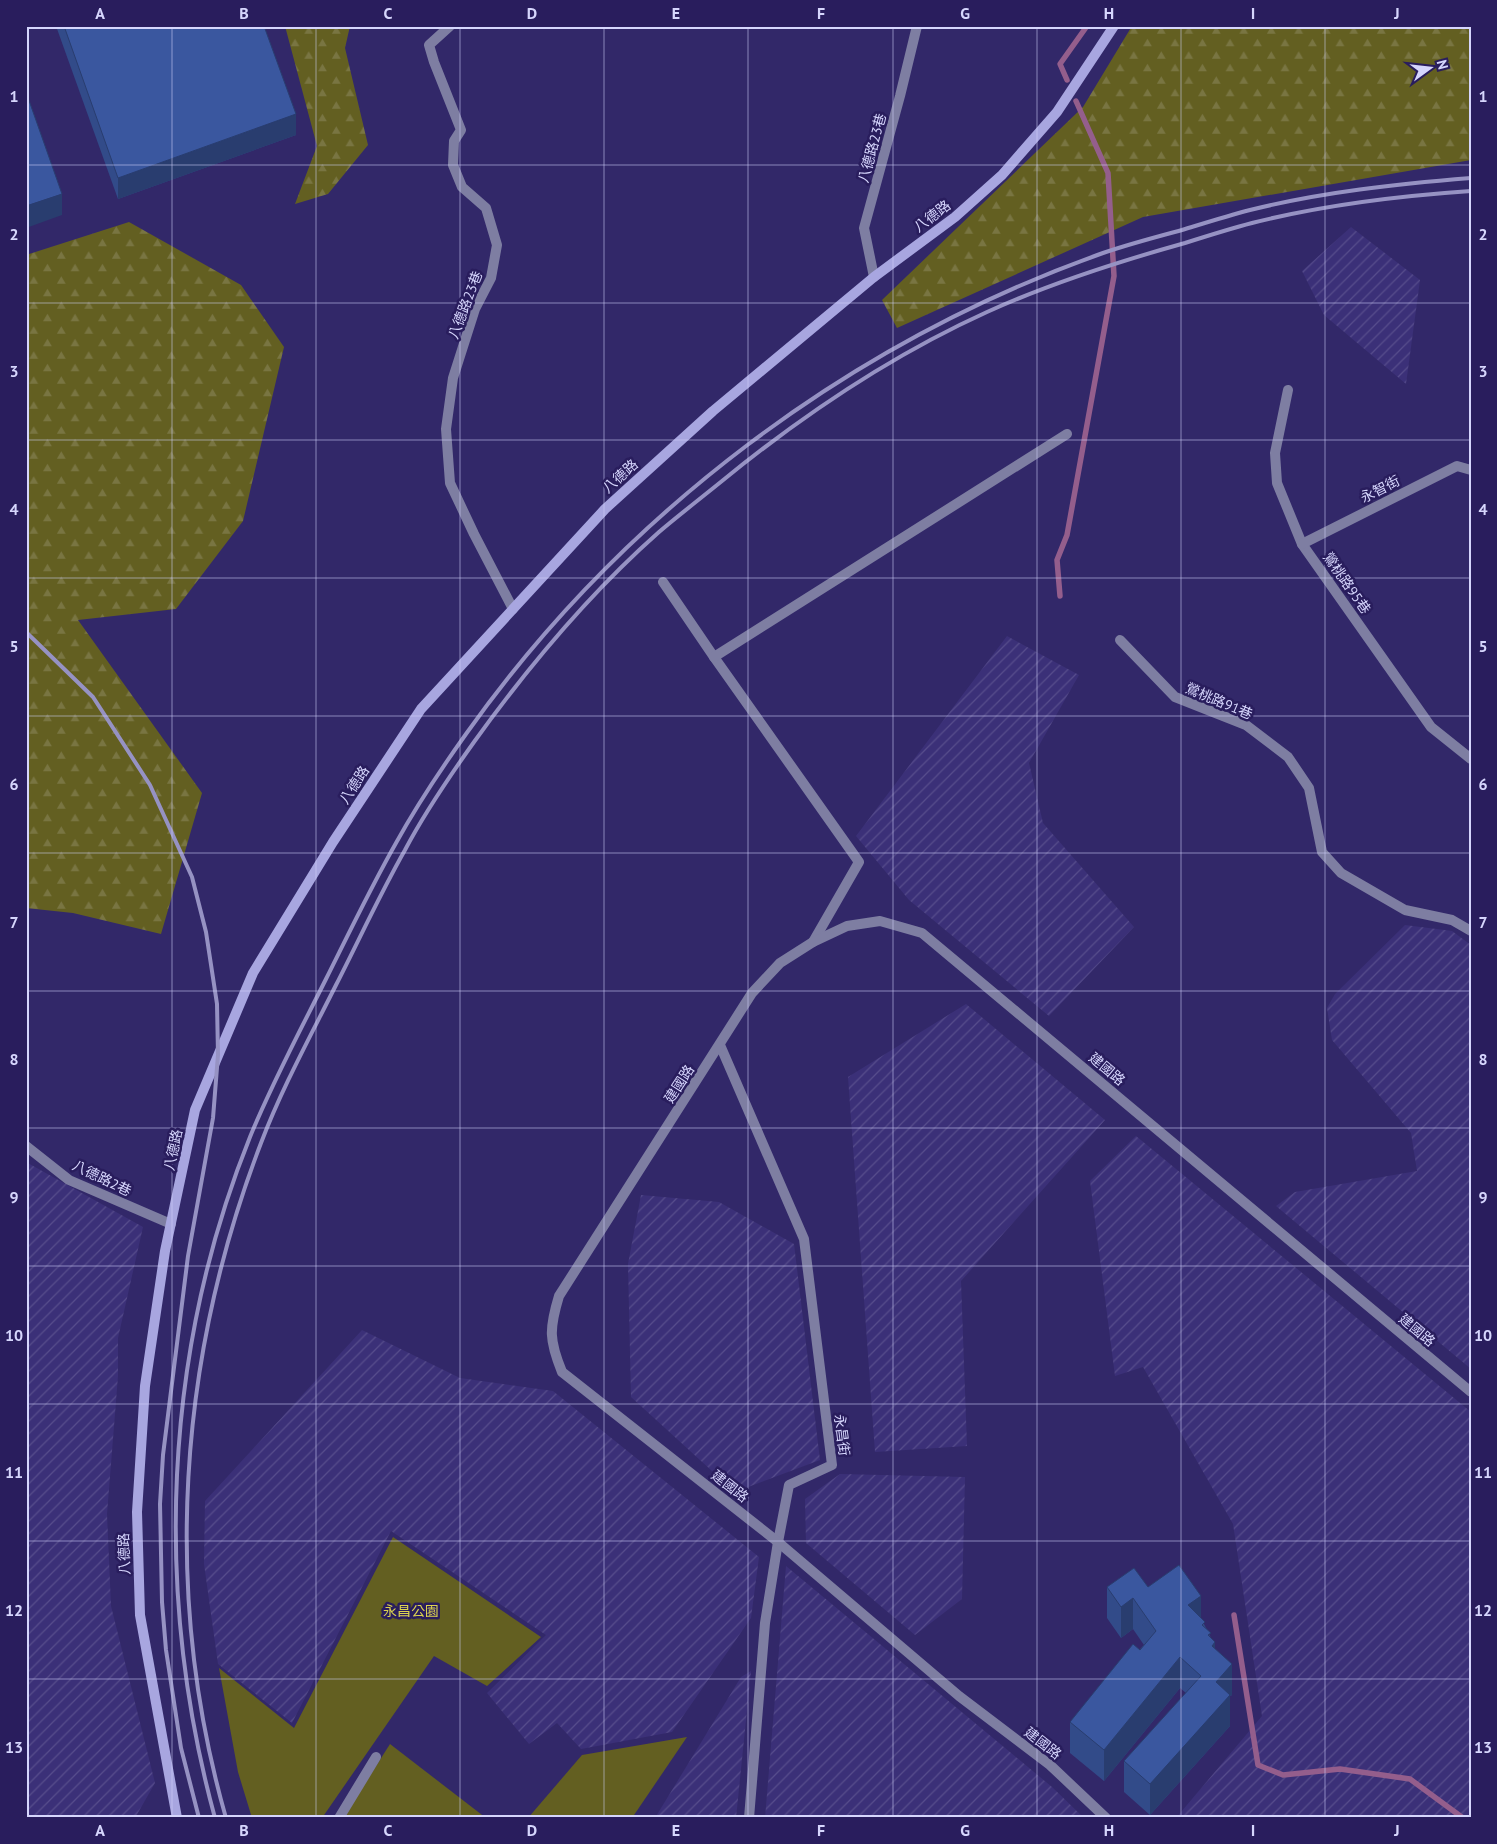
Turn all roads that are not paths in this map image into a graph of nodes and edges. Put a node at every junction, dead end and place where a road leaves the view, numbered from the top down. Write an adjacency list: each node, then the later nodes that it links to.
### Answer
1 (450, 26): 10 (street, 八德路23巷)
2 (917, 26): 4 (street, 八德路23巷)
3 (1114, 26): 4 (main road, 八德路)
4 (874, 277): 10 (main road, 八德路)
5 (1288, 390): 8 (street, 鶯桃路95巷)
6 (1067, 434): 12 (street)
7 (1471, 470): 8 (street, 永智街)
8 (1302, 544): 13 (street, 鶯桃路95巷)
9 (664, 582): 12 (street)
10 (513, 609): 18 (main road, 八德路)
11 (1120, 640): 14 (street, 鶯桃路91巷)
12 (714, 657): 15 (street)
13 (1471, 759)
14 (1471, 931)
15 (813, 942): 16 (street, 建國路); 19 (street, 建國路)
16 (720, 1045): 20 (street, 永昌街); 20 (street, 建國路)
17 (26, 1146): 18 (street, 八德路2巷)
18 (171, 1224): 22 (main road, 八德路)
19 (1471, 1392)
20 (778, 1542): 24 (street, 永昌街); 25 (street, 建國路)
21 (376, 1757): 23 (street)
22 (178, 1818)
23 (339, 1818)
24 (749, 1818)
25 (1106, 1818)

